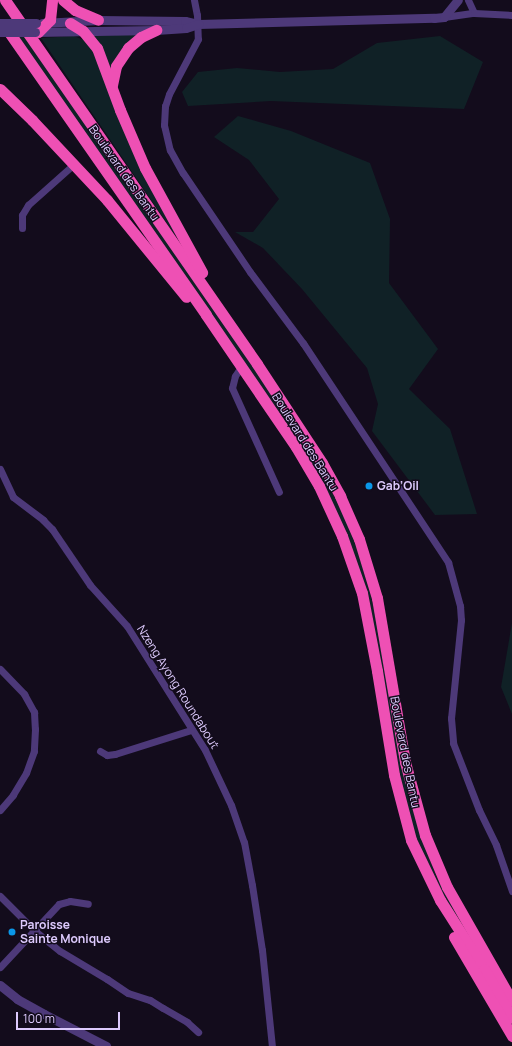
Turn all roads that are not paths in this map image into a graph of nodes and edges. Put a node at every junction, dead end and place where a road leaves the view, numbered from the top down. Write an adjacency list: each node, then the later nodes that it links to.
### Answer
1 (5, 0): 25 (highway, Boulevard des Bantu)
2 (52, 0): 13 (highway)
3 (64, 0): 11 (highway)
4 (194, 0): 15 (street)
5 (458, 0): 9 (street)
6 (468, 0): 7 (street)
7 (474, 13): 8 (street); 9 (street)
8 (512, 15)
9 (444, 16): 15 (street)
10 (0, 19): 24 (highway, Boulevard des Bantu)
11 (98, 20): 14 (street); 15 (street)
12 (0, 23): 16 (street, bridge)
13 (48, 23): 14 (street); 16 (highway)
14 (70, 23): 18 (highway)
15 (198, 24): 17 (street); 35 (street)
16 (36, 29): 18 (street); 19 (street, bridge)
17 (156, 30): 18 (street); 20 (highway)
18 (84, 31): 20 (highway)
19 (0, 32)
20 (112, 88): 25 (highway)
21 (0, 89): 22 (highway)
22 (74, 164): 23 (street); 24 (highway)
23 (22, 228)
24 (224, 341): 26 (highway, Boulevard des Bantu)
25 (257, 364): 33 (highway, Boulevard des Bantu)
26 (242, 367): 28 (street); 34 (highway, Boulevard des Bantu)
27 (0, 469): 30 (street, Nzeng Ayong Roundabout)
28 (279, 492)
29 (0, 669): 32 (street)
30 (191, 730): 31 (street); 47 (street, Nzeng Ayong Roundabout)
31 (100, 752)
32 (0, 810)
33 (425, 835): 41 (highway); 42 (highway, Boulevard des Bantu)
34 (411, 840): 43 (highway, Boulevard des Bantu); 45 (highway)
35 (512, 891)
36 (0, 896): 38 (street)
37 (88, 904): 38 (street)
38 (35, 932): 39 (street); 44 (street)
39 (0, 967)
40 (0, 986): 46 (street)
41 (512, 987)
42 (512, 1001)
43 (512, 1018)
44 (198, 1032)
45 (512, 1036)
46 (106, 1046)
47 (272, 1046)

